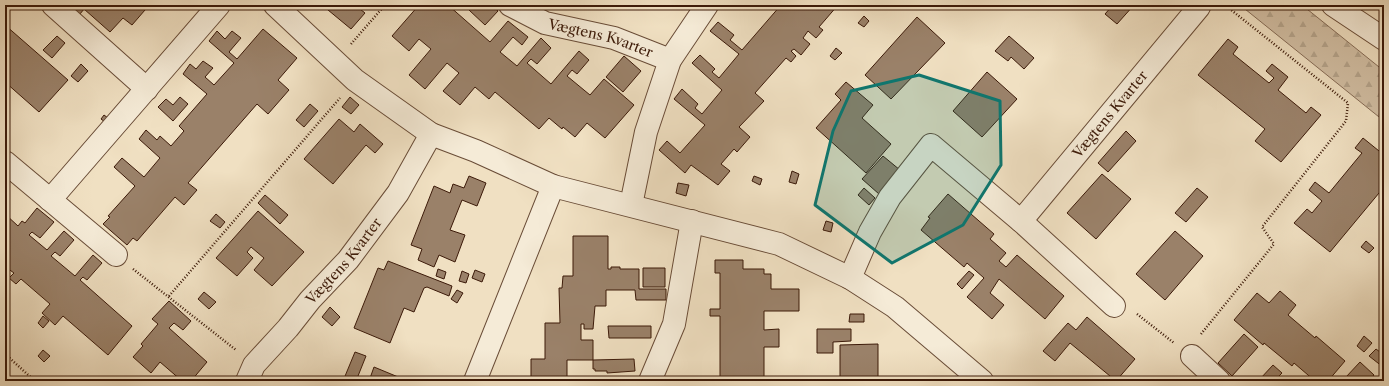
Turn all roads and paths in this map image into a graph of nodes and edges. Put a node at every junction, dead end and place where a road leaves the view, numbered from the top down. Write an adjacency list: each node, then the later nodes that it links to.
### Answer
1 (53, 5): 14 (street)
2 (220, 5): 14 (street)
3 (275, 5): 12 (street)
4 (385, 5): 12 (path)
5 (510, 5): 11 (street, Vægtens Kvarter)
6 (707, 5): 11 (street, Vægtens Kvarter)
7 (1224, 5): 27 (path)
8 (1334, 5): 10 (street)
9 (1199, 7): 21 (street, Vægtens Kvarter)
10 (1384, 39)
11 (670, 60): 19 (street, Vægtens Kvarter)
12 (335, 62): 13 (street)
13 (355, 80): 15 (street); 24 (path)
14 (147, 89): 18 (street)
15 (431, 134): 17 (street); 28 (street, Vægtens Kvarter)
16 (5, 162): 18 (street)
17 (553, 186): 19 (street); 31 (street)
18 (50, 200): 22 (street)
19 (631, 205): 20 (street)
20 (692, 221): 23 (street); 29 (street)
21 (1022, 221): 23 (street); 25 (street)
22 (116, 255): 24 (path)
23 (850, 278): 32 (street)
24 (169, 296): 28 (path)
25 (1114, 306): 27 (path)
26 (5, 354): 30 (path)
27 (1192, 356): 33 (street)
28 (250, 373)
29 (654, 380)
30 (35, 381)
31 (475, 381)
32 (982, 381)
33 (1219, 381)

